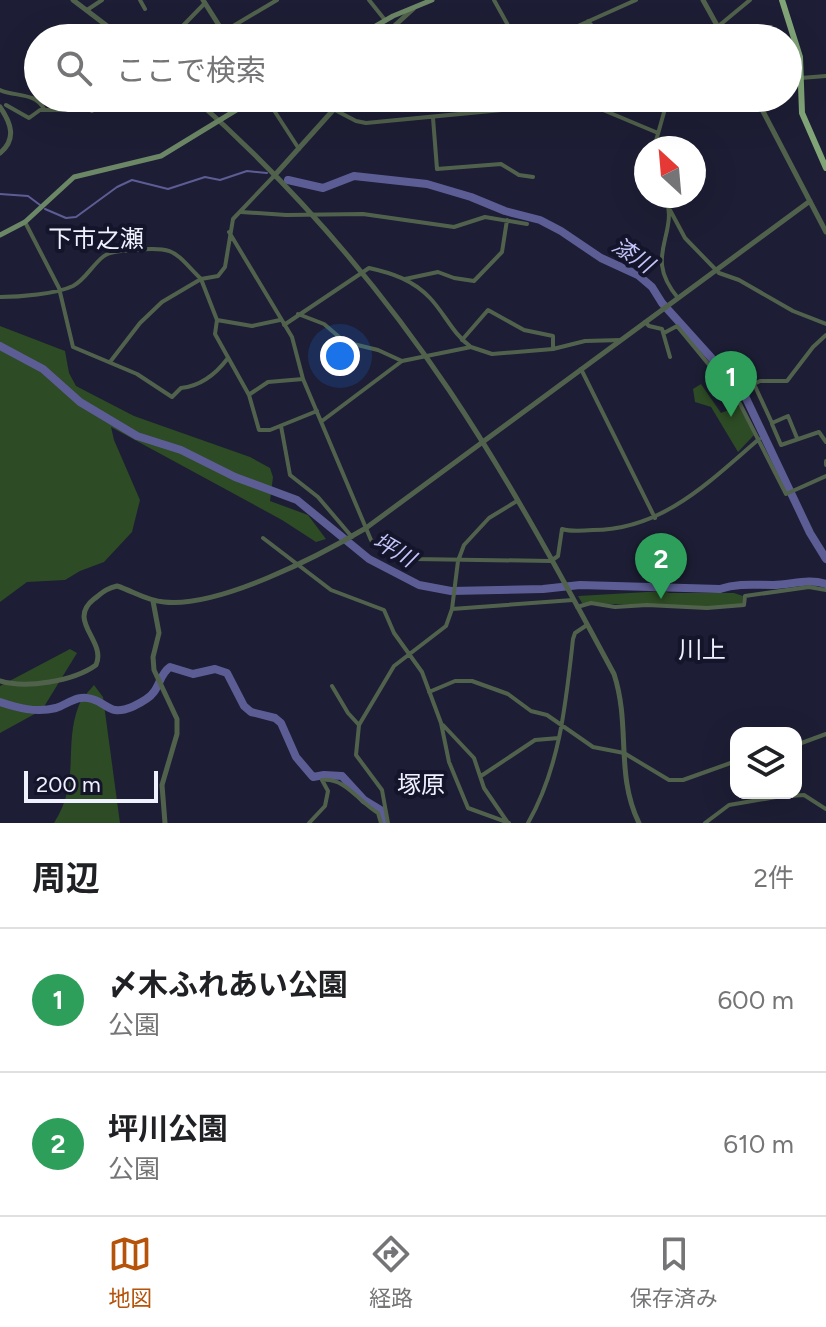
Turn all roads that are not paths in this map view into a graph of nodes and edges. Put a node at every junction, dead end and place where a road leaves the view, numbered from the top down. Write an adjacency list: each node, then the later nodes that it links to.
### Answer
1 (73, 0): 15 (street)
2 (87, 0): 15 (street)
3 (102, 0): 15 (street)
4 (140, 0): 16 (street)
5 (277, 0): 22 (street)
6 (369, 0): 17 (street)
7 (432, 0): 14 (main road)
8 (494, 0): 25 (street)
9 (636, 0): 18 (street)
10 (703, 0): 28 (street)
11 (750, 0): 29 (street)
12 (782, 0): 30 (main road)
13 (204, 2): 20 (street); 21 (street)
14 (419, 5): 17 (main road); 24 (street)
15 (88, 8): 19 (street)
16 (145, 9)
17 (385, 20): 23 (main road)
18 (588, 21): 26 (street); 27 (street)
19 (107, 24)
20 (184, 24)
21 (218, 24)
22 (241, 24)
23 (378, 24)
24 (394, 24)
25 (507, 24)
26 (581, 24)
27 (590, 24)
28 (716, 24)
29 (720, 24)
30 (790, 24)
31 (826, 76): 32 (street)
32 (802, 79): 52 (main road)
33 (0, 90): 34 (street)
34 (24, 95)
35 (3, 106): 36 (street); 51 (street)
36 (38, 112)
37 (210, 112): 47 (street)
38 (234, 112): 47 (main road)
39 (275, 112): 50 (street)
40 (333, 112): 50 (street)
41 (339, 112): 46 (street)
42 (484, 112): 46 (street)
43 (609, 112): 48 (street)
44 (664, 112): 48 (street)
45 (763, 112): 55 (street)
46 (433, 118): 54 (street)
47 (220, 121): 53 (street); 59 (main road)
48 (658, 133): 49 (street)
49 (657, 136)
50 (299, 149): 53 (street)
51 (0, 153)
52 (826, 168)
53 (274, 176): 57 (street); 58 (street)
54 (533, 177)
55 (810, 201): 63 (street); 65 (street)
56 (670, 210): 65 (street); 71 (street)
57 (239, 212): 58 (street); 62 (street)
58 (311, 215): 60 (street); 66 (street)
59 (27, 220): 64 (main road); 69 (street)
60 (507, 220): 61 (street); 68 (street)
61 (527, 224)
62 (229, 232): 67 (street); 74 (street)
63 (826, 232)
64 (0, 235)
65 (716, 270): 71 (street); 76 (street)
66 (360, 272): 68 (street); 72 (street); 84 (street)
67 (201, 279): 69 (street); 73 (street); 88 (street)
68 (405, 279): 80 (street)
69 (59, 288): 70 (street); 88 (street)
70 (0, 297)
71 (678, 298): 75 (street)
72 (298, 314): 77 (street); 87 (street)
73 (217, 320): 74 (street); 85 (street)
74 (280, 320): 77 (street)
75 (645, 322): 78 (street); 81 (street)
76 (826, 324)
77 (284, 325): 90 (street)
78 (664, 333): 86 (street); 97 (street)
79 (826, 335): 94 (street)
80 (462, 340): 82 (street); 83 (street)
81 (621, 340): 83 (street); 89 (street)
82 (471, 347): 83 (street); 84 (street)
83 (553, 349)
84 (424, 356): 87 (street); 99 (street)
85 (229, 357): 88 (street); 91 (street)
86 (670, 357)
87 (402, 361): 93 (street)
88 (110, 362)
89 (581, 369): 99 (street); 102 (street)
90 (303, 379): 91 (street); 92 (street)
91 (249, 395): 95 (street)
92 (317, 411): 93 (street); 95 (street)
93 (322, 421): 103 (street)
94 (772, 423): 96 (street); 96 (street)
95 (281, 426): 105 (street)
96 (797, 438): 98 (street)
97 (759, 439): 100 (street); 102 (street)
98 (826, 442)
99 (483, 444): 101 (street); 103 (street)
100 (826, 476)
101 (517, 501): 106 (street); 107 (street)
102 (655, 518): 107 (street)
103 (366, 528): 105 (street); 106 (street)
104 (263, 538): 108 (street)
105 (349, 538): 108 (street)
106 (458, 561): 107 (street); 113 (street)
107 (551, 561): 110 (street)
108 (298, 564): 111 (street); 115 (street)
109 (826, 590): 112 (street)
110 (573, 600): 112 (street); 113 (street)
111 (153, 601): 116 (street); 129 (street)
112 (577, 607): 114 (street)
113 (452, 609): 115 (street)
114 (587, 625): 121 (street); 125 (street)
115 (409, 653): 118 (street); 120 (street)
116 (0, 681)
117 (332, 686): 120 (street)
118 (429, 692): 119 (street); 121 (street)
119 (441, 723): 127 (street); 133 (street)
120 (359, 725): 132 (street)
121 (563, 725): 123 (street); 125 (street)
122 (826, 734): 124 (street)
123 (559, 738): 127 (street); 134 (street)
124 (802, 743)
125 (624, 753): 126 (street); 135 (street)
126 (730, 764)
127 (481, 776): 133 (street)
128 (826, 809): 136 (street)
129 (165, 823)
130 (309, 823): 131 (street)
131 (381, 823)
132 (388, 823)
133 (508, 823)
134 (528, 823)
135 (639, 823)
136 (705, 823)

